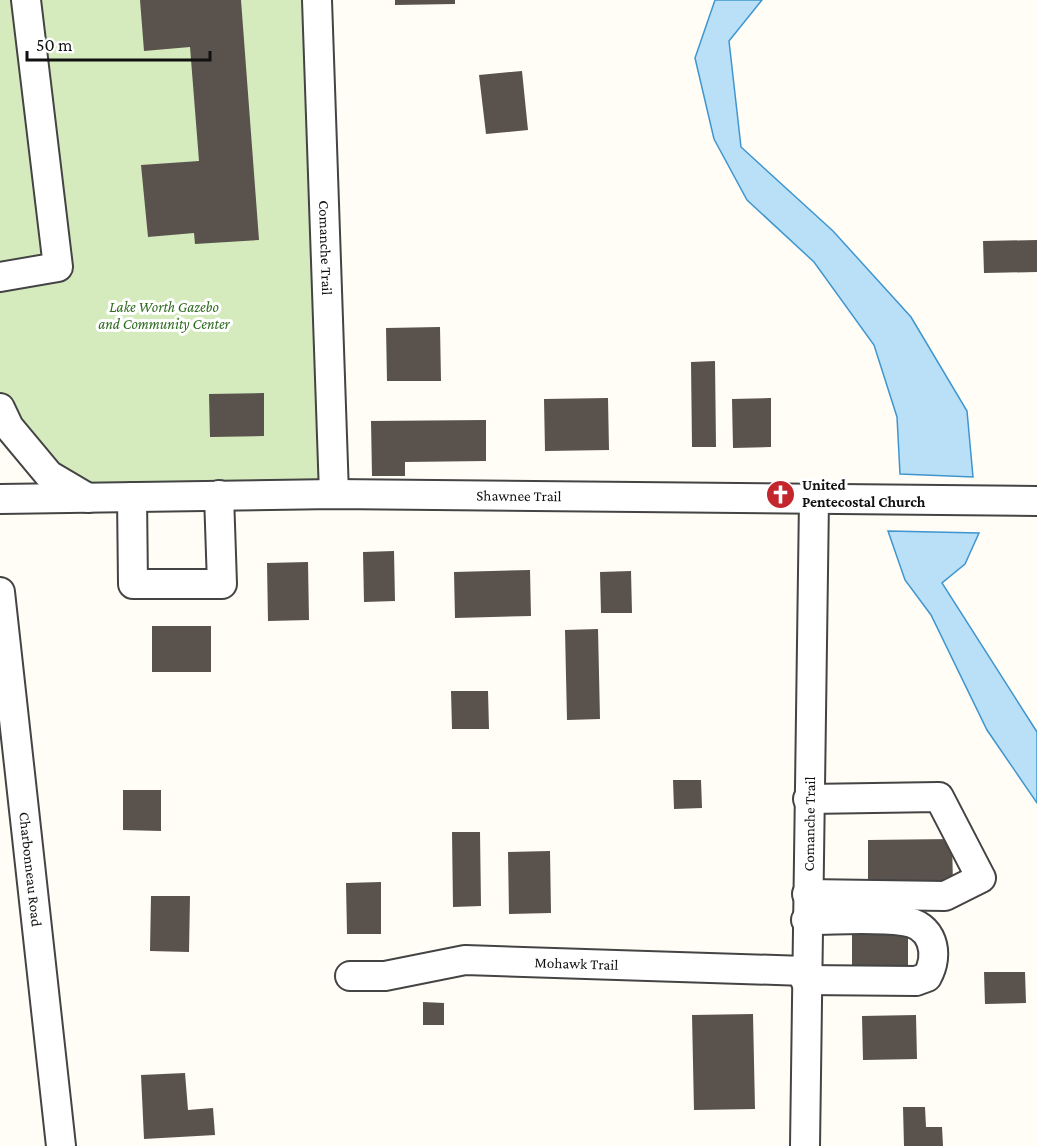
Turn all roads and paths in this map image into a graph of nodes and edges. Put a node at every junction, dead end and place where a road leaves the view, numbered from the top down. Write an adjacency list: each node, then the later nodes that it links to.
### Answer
1 (26, 0): 3 (street)
2 (317, 0): 5 (street, Comanche Trail)
3 (0, 277)
4 (0, 408): 8 (street)
5 (334, 494): 6 (street, Shawnee Trail); 10 (street, Shawnee Trail)
6 (219, 495): 7 (street, Shawnee Trail); 7 (street)
7 (132, 497): 8 (street, Shawnee Trail)
8 (88, 498): 9 (street, Shawnee Trail)
9 (0, 499)
10 (814, 500): 11 (street, Shawnee Trail); 13 (street, Comanche Trail)
11 (1037, 501)
12 (0, 592): 17 (street, Charbonneau Road)
13 (808, 800): 14 (street, Comanche Trail); 14 (street)
14 (806, 907): 15 (street, Comanche Trail); 15 (street, Mohawk Trail)
15 (805, 975): 16 (street, Mohawk Trail); 18 (street, Comanche Trail)
16 (350, 976)
17 (61, 1146)
18 (805, 1146)

